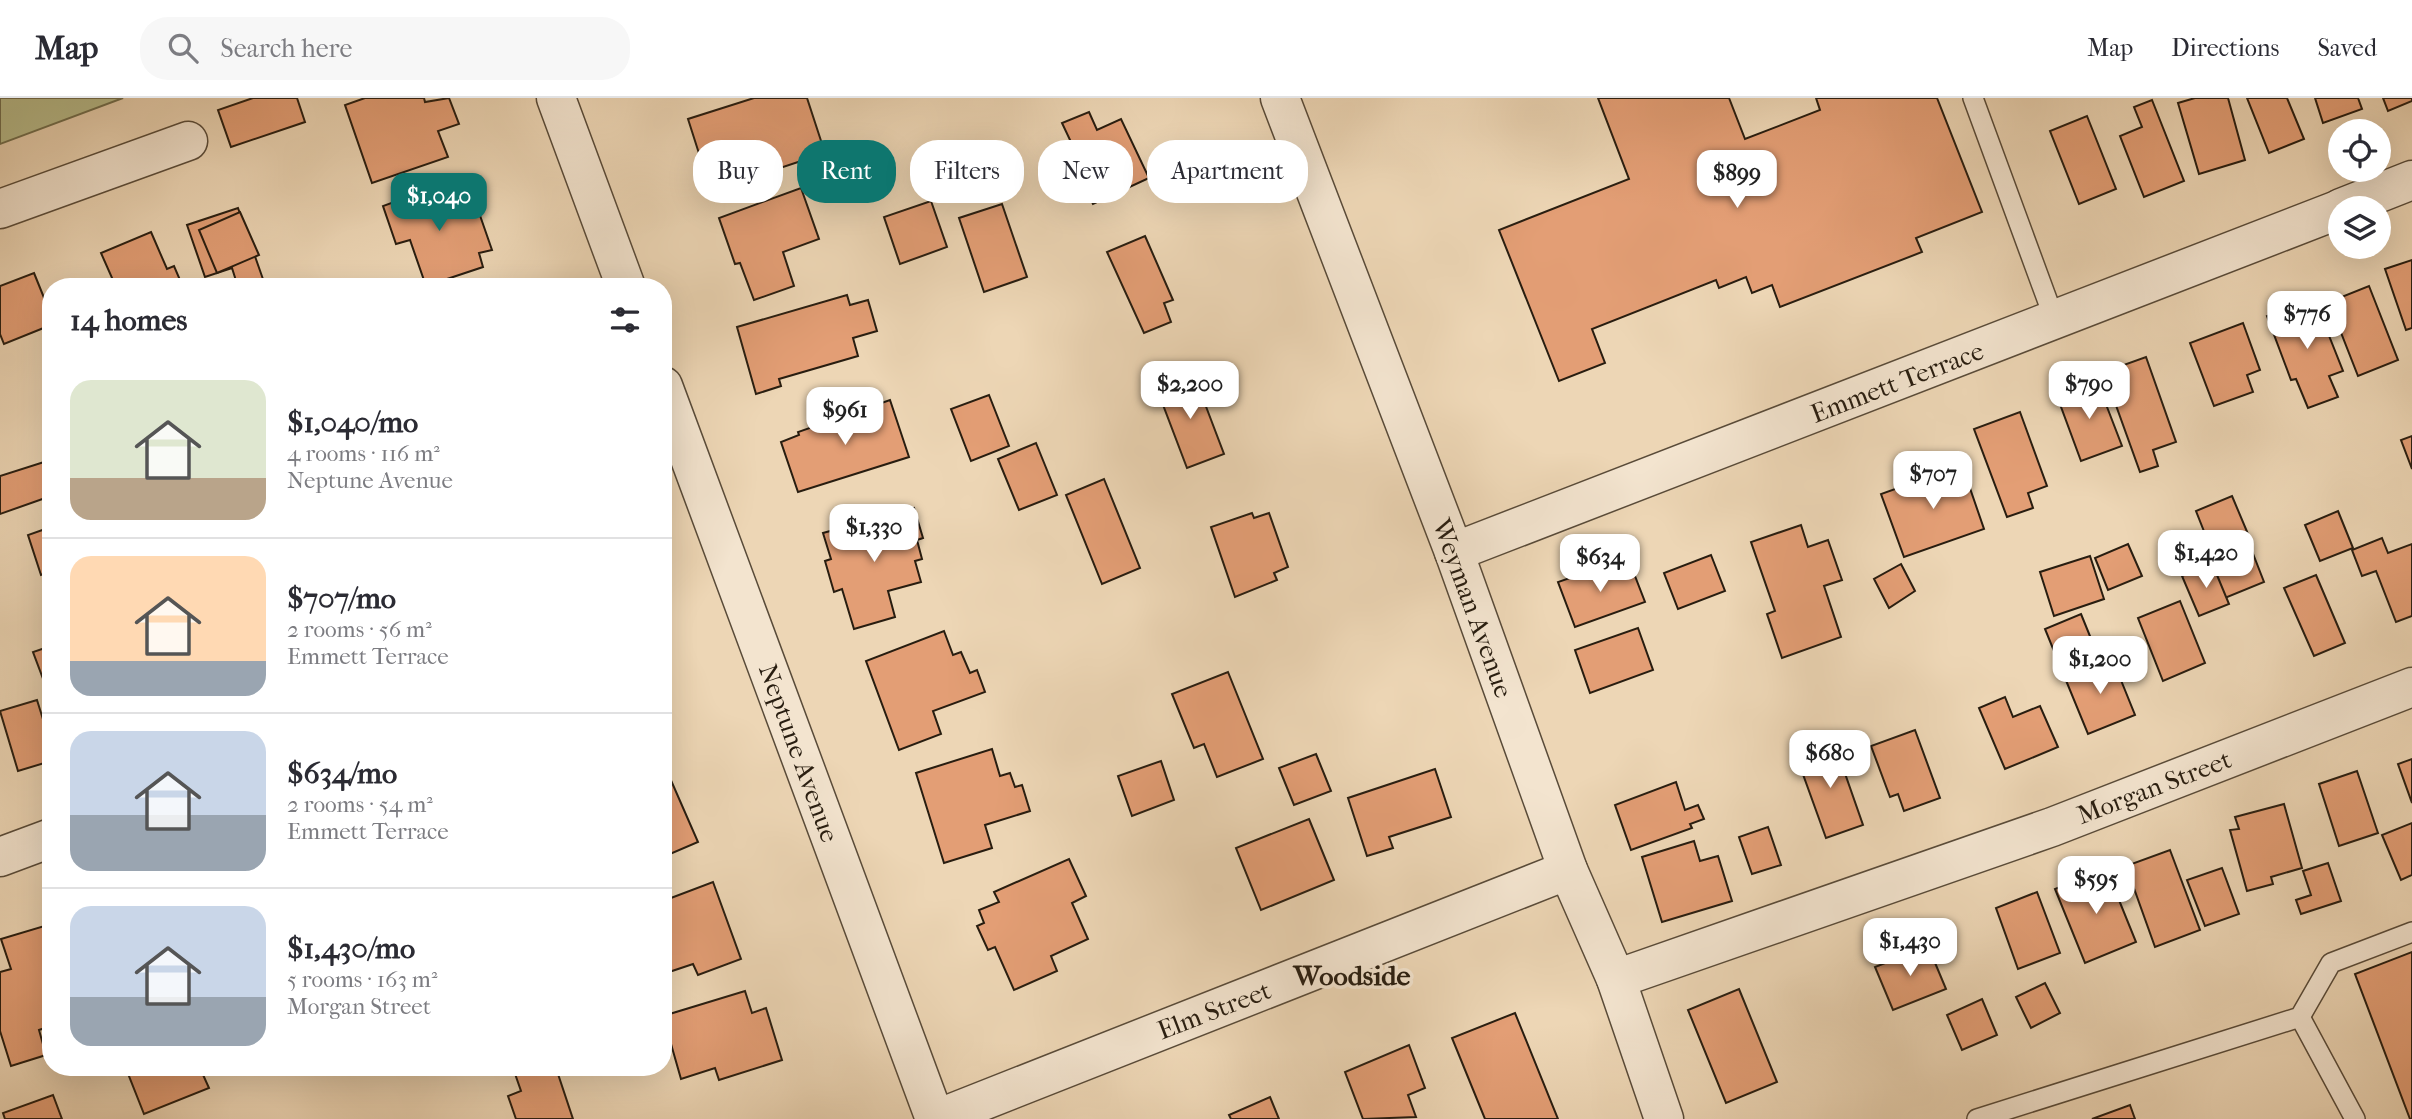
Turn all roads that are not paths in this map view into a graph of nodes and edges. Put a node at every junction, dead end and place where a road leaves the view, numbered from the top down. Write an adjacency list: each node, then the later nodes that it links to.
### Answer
1 (556, 98): 9 (street)
2 (1280, 98): 12 (street, Weyman Avenue)
3 (1973, 98): 10 (lane)
4 (188, 141): 7 (street)
5 (2412, 180): 6 (street, Emmett Terrace)
6 (2372, 196)
7 (0, 209)
8 (2328, 214): 10 (street, Emmett Terrace)
9 (623, 278)
10 (2055, 321): 12 (street, Emmett Terrace)
11 (672, 410): 20 (street, Neptune Avenue)
12 (1454, 552): 16 (street, Weyman Avenue)
13 (2412, 687): 18 (street, Morgan Street)
14 (42, 841): 15 (street)
15 (0, 857)
16 (1568, 870): 18 (street, Weyman Avenue); 20 (street, Elm Street)
17 (2412, 932): 19 (lane)
18 (1615, 979): 21 (street, Weyman Avenue)
19 (2300, 1017): 22 (lane); 23 (lane)
20 (936, 1119)
21 (1664, 1119)
22 (1977, 1119)
23 (2355, 1119)

